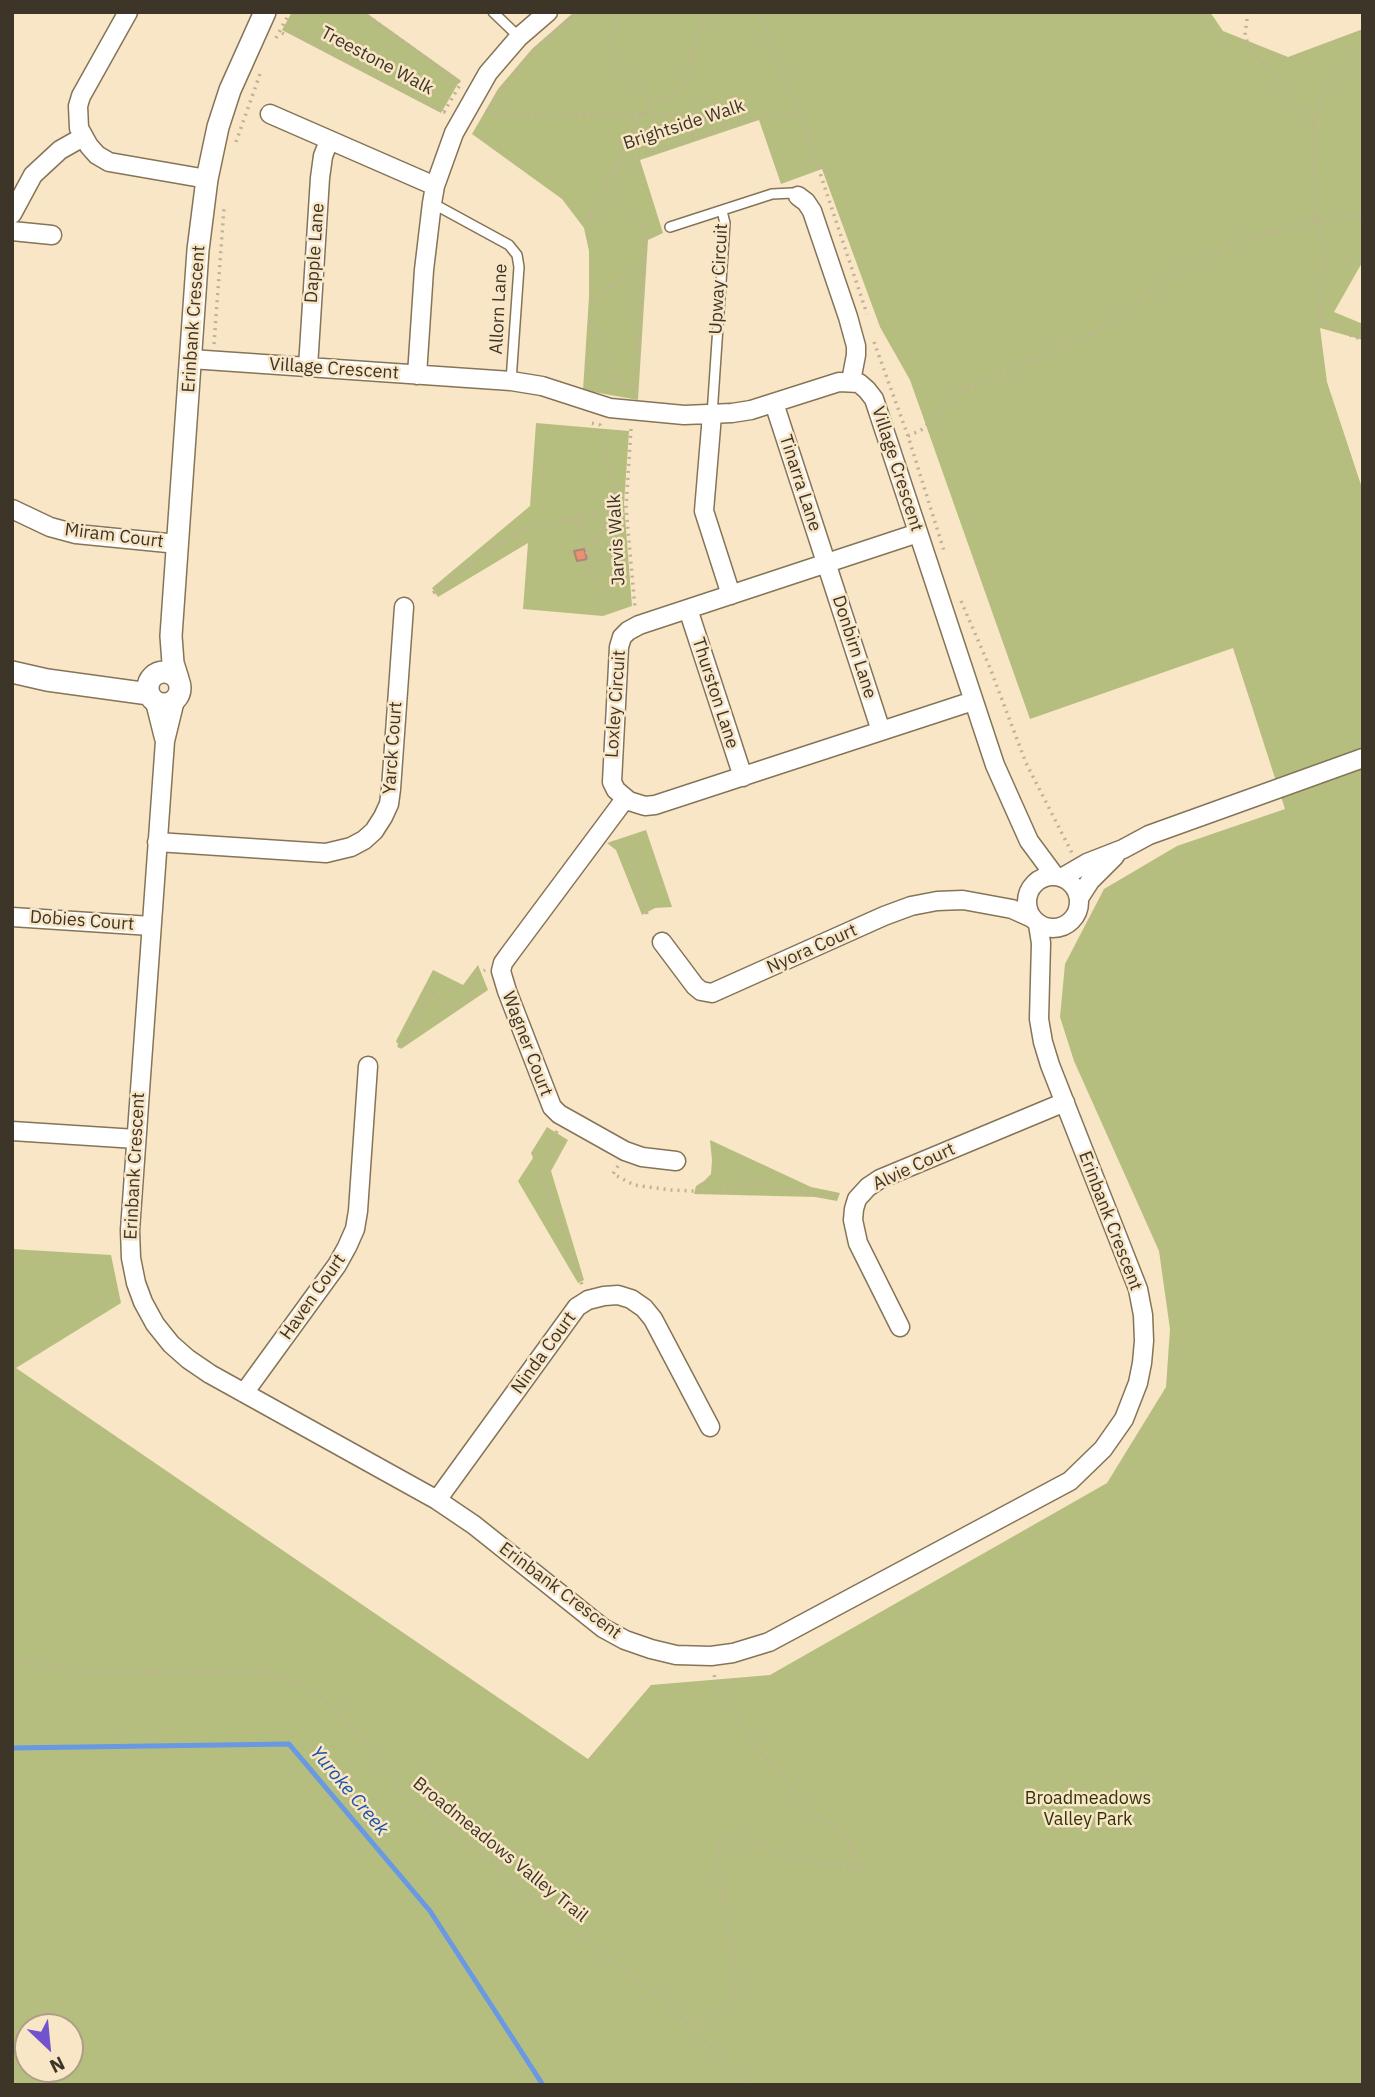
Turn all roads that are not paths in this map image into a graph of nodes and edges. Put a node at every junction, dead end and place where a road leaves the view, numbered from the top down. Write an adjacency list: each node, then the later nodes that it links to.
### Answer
1 (128, 12): 7 (street)
2 (265, 12): 9 (street, Erinbank Crescent)
3 (493, 12): 5 (lane)
4 (548, 12): 5 (street)
5 (519, 37): 10 (street)
6 (270, 114): 8 (street)
7 (83, 137): 9 (street); 13 (street)
8 (329, 141): 10 (street); 18 (street, Dapple Lane)
9 (206, 179): 17 (street, Erinbank Crescent)
10 (433, 195): 19 (street); 20 (lane, Allorn Lane)
11 (798, 196): 12 (lane, Upway Circuit); 21 (street, Upway Circuit)
12 (722, 211): 14 (lane); 23 (lane, Upway Circuit)
13 (12, 214)
14 (670, 227)
15 (12, 231): 16 (street)
16 (52, 235)
17 (202, 360): 18 (street, Village Crescent); 26 (street, Erinbank Crescent)
18 (308, 367): 19 (street, Village Crescent)
19 (417, 375): 20 (street, Village Crescent)
20 (511, 381): 23 (street, Village Crescent)
21 (851, 381): 22 (street, Village Crescent); 25 (street, Village Crescent)
22 (774, 403): 23 (street, Village Crescent); 27 (street, Tinarra Lane)
23 (712, 415): 28 (street)
24 (12, 509): 26 (street, Miram Court)
25 (918, 533): 27 (street, Loxley Circuit); 33 (street, Village Crescent)
26 (178, 544): 32 (street, Erinbank Crescent)
27 (827, 564): 28 (street, Loxley Circuit); 34 (street, Donbirn Lane)
28 (732, 595): 30 (street, Loxley Circuit)
29 (404, 607): 39 (street, Yarck Court)
30 (688, 609): 36 (street, Thurston Lane); 37 (street, Loxley Circuit)
31 (12, 672): 32 (street)
32 (161, 687): 39 (street, Erinbank Crescent)
33 (973, 701): 34 (street); 38 (street, Village Crescent)
34 (881, 731): 36 (street)
35 (1363, 758): 40 (street)
36 (743, 777): 37 (street)
37 (625, 799): 55 (street, Wagner Court)
38 (1029, 841): 41 (street, Village Crescent); 42 (street, Village Crescent)
39 (157, 842): 47 (street, Erinbank Crescent)
40 (1123, 849): 41 (street); 43 (street)
41 (1059, 876): 42 (street); 43 (street)
42 (1031, 888): 44 (street, Nyora Court); 46 (street)
43 (1079, 898): 48 (street)
44 (985, 902): 46 (street, Nyora Court); 49 (street, Nyora Court)
45 (12, 916): 47 (street, Dobies Court)
46 (1035, 921): 48 (street); 50 (street, Erinbank Crescent)
47 (151, 926): 54 (street, Erinbank Crescent)
48 (1063, 926): 50 (street, Erinbank Crescent)
49 (662, 942)
50 (1040, 976): 52 (street, Erinbank Crescent)
51 (368, 1066): 57 (street, Haven Court)
52 (1065, 1102): 56 (street, Alvie Court); 59 (street, Erinbank Crescent)
53 (12, 1131): 54 (street)
54 (136, 1139): 57 (street, Erinbank Crescent)
55 (676, 1161)
56 (900, 1327)
57 (244, 1392): 59 (street, Erinbank Crescent)
58 (710, 1427): 59 (street, Ninda Court)
59 (437, 1500)

